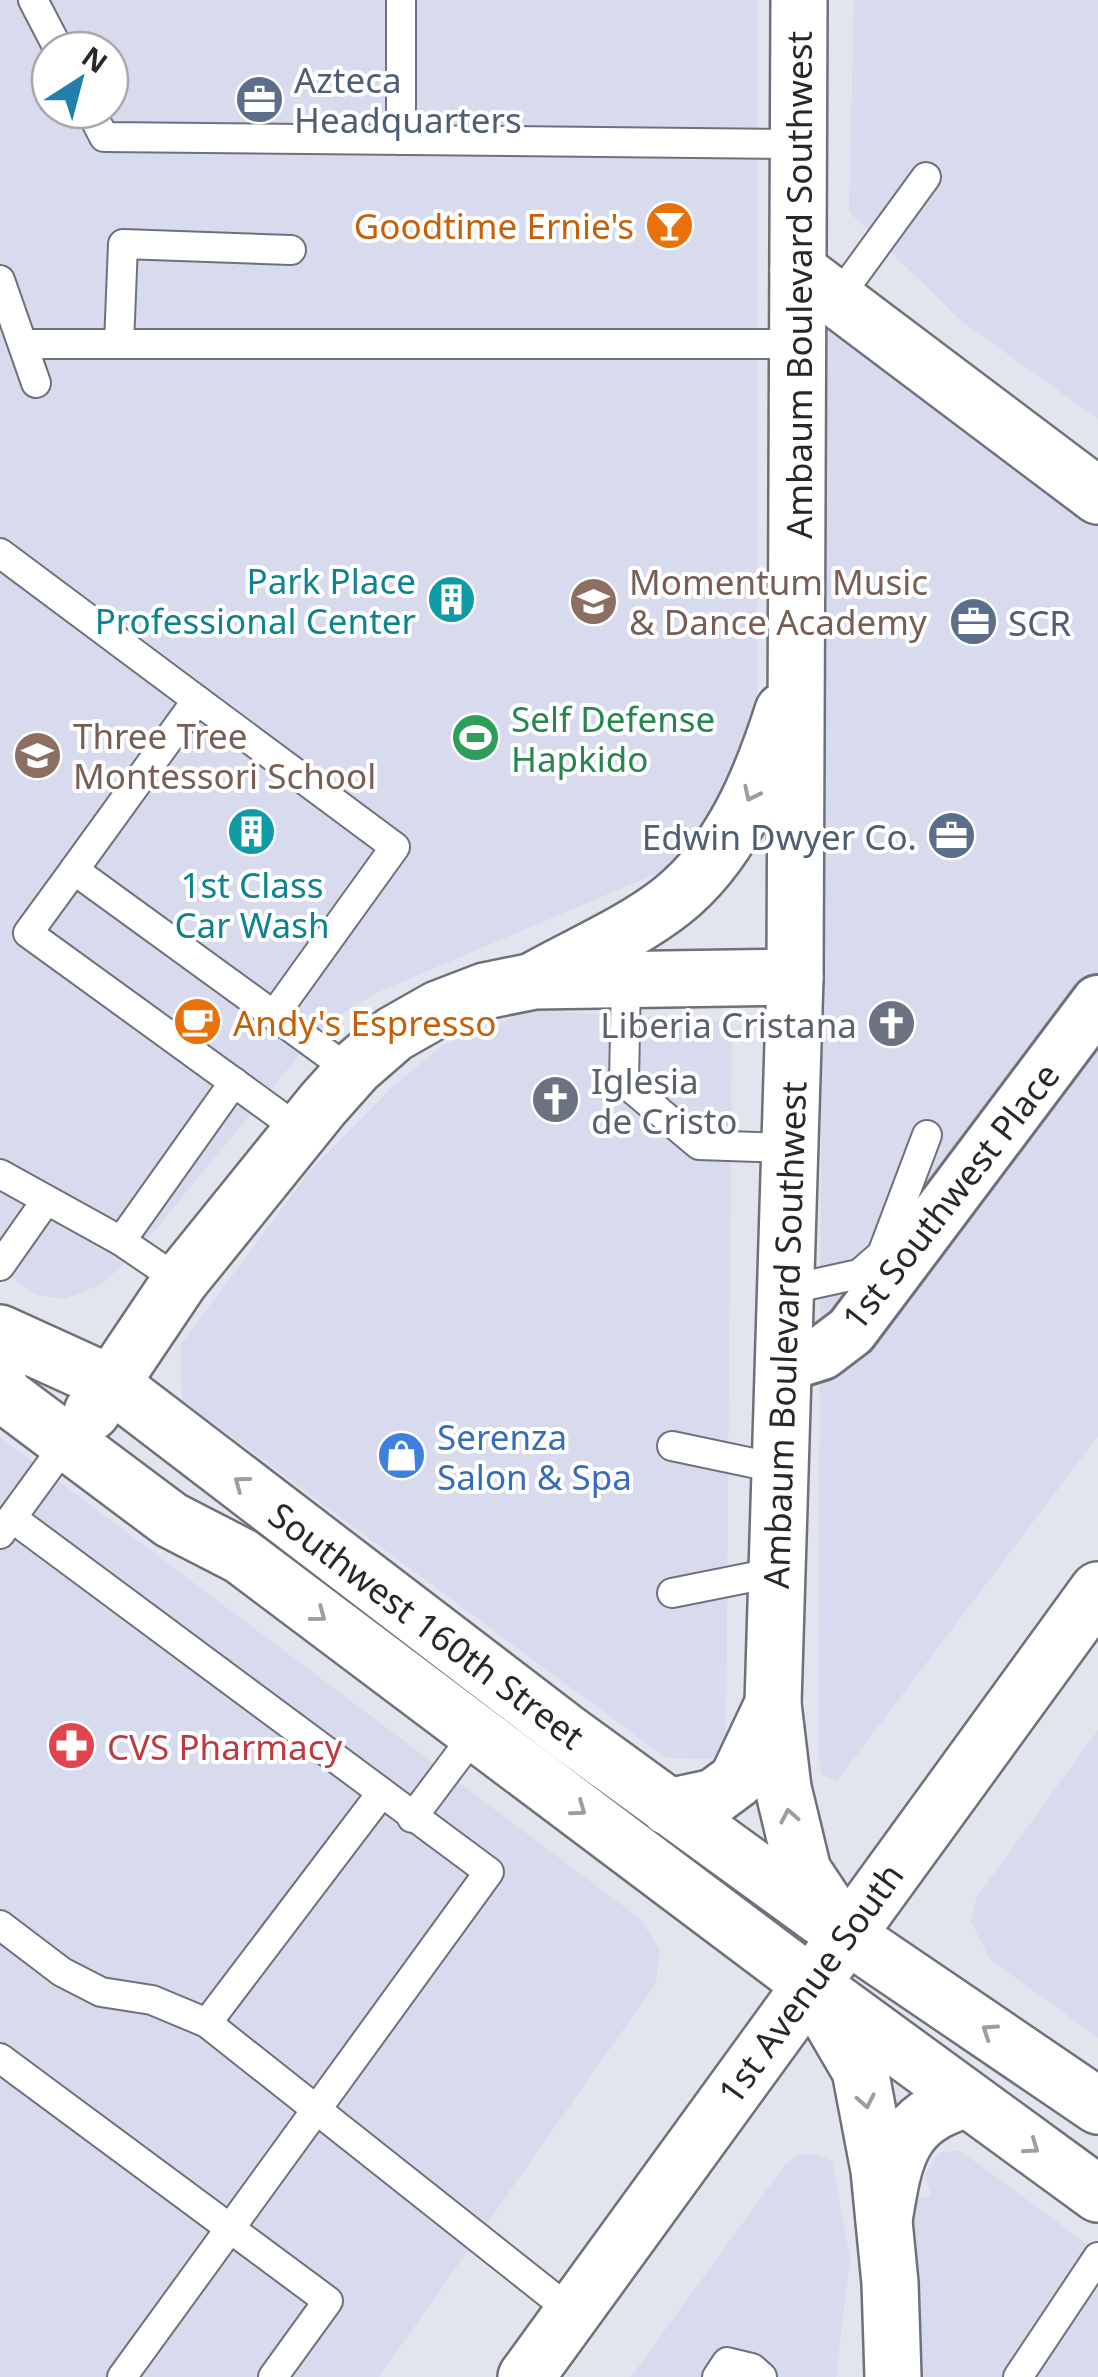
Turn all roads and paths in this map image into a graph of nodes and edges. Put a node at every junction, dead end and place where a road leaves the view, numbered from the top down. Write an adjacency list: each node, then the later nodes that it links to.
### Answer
1 (33, 0): 4 (lane)
2 (401, 0): 6 (lane)
3 (799, 0): 7 (street, Ambaum Boulevard Southwest)
4 (49, 30)
5 (100, 130): 6 (lane)
6 (400, 140): 7 (lane)
7 (799, 144): 11 (street, Ambaum Boulevard Southwest)
8 (926, 176): 11 (lane)
9 (291, 250): 13 (lane)
10 (0, 280): 12 (lane)
11 (818, 284): 14 (street, Ambaum Boulevard Southwest); 16 (street)
12 (23, 344): 13 (lane); 15 (lane)
13 (119, 344): 14 (lane)
14 (798, 344): 18 (street, Ambaum Boulevard Southwest)
15 (36, 383)
16 (1098, 496)
17 (0, 553): 19 (lane)
18 (796, 670): 21 (street, Ambaum Boulevard Southwest); 23 (street, one-way to 23)
19 (197, 700): 20 (lane); 25 (lane)
20 (74, 870): 25 (lane); 27 (lane)
21 (794, 977): 22 (street); 30 (street, Ambaum Boulevard Southwest)
22 (626, 980): 23 (street); 30 (lane)
23 (534, 981): 26 (street)
24 (1098, 1002): 39 (street, 1st Southwest Place)
25 (274, 1015): 26 (lane)
26 (352, 1072): 28 (street)
27 (234, 1082): 28 (lane); 33 (lane)
28 (302, 1130): 35 (street)
29 (927, 1134): 36 (lane)
30 (790, 1148): 36 (street, Ambaum Boulevard Southwest)
31 (0, 1174): 32 (lane)
32 (45, 1202): 33 (lane); 34 (lane)
33 (120, 1241): 35 (lane)
34 (0, 1266)
35 (180, 1282): 41 (street)
36 (786, 1290): 39 (street, Ambaum Boulevard Southwest)
37 (0, 1333): 41 (street, Southwest 160th Street)
38 (0, 1348): 41 (street, Southwest 160th Street)
39 (784, 1366): 43 (street, Ambaum Boulevard Southwest)
40 (0, 1386): 41 (street, Southwest 160th Street)
41 (89, 1414): 44 (lane); 49 (street, Southwest 160th Street, one-way to 49); 51 (street, Southwest 160th Street, one-way to 41)
42 (672, 1446): 43 (lane)
43 (781, 1469): 45 (street, Ambaum Boulevard Southwest)
44 (6, 1526): 50 (lane)
45 (777, 1572): 47 (lane); 48 (street, Ambaum Boulevard Southwest)
46 (1098, 1590): 54 (street, 1st Avenue South)
47 (672, 1593)
48 (773, 1704): 51 (street); 54 (street, Ambaum Boulevard Southwest, one-way to 48)
49 (476, 1734): 52 (lane); 55 (street, Southwest 160th Street, one-way to 55)
50 (380, 1795): 52 (lane); 56 (lane)
51 (668, 1807): 54 (street, Southwest 160th Street)
52 (412, 1818): 60 (lane)
53 (0, 1925): 56 (lane)
54 (845, 1934): 55 (street, 1st Avenue South); 59 (street, Southwest 160th Street, one-way to 54)
55 (809, 1983): 58 (street, Southwest 160th Street); 62 (street, one-way to 62); 65 (street, 1st Avenue South)
56 (207, 2023): 60 (lane)
57 (0, 2058): 63 (lane)
58 (966, 2100): 61 (street, Southwest 160th Street, one-way to 61); 62 (street)
59 (1098, 2106)
60 (315, 2110): 63 (lane); 65 (lane)
61 (1098, 2194)
62 (884, 2220): 71 (street)
63 (230, 2228): 66 (lane); 67 (lane)
64 (1098, 2257): 72 (lane)
65 (572, 2312): 68 (street, 1st Avenue South)
66 (122, 2377)
67 (274, 2377)
68 (526, 2377)
69 (716, 2377): 70 (lane)
70 (762, 2377)
71 (893, 2377)
72 (1018, 2377)

